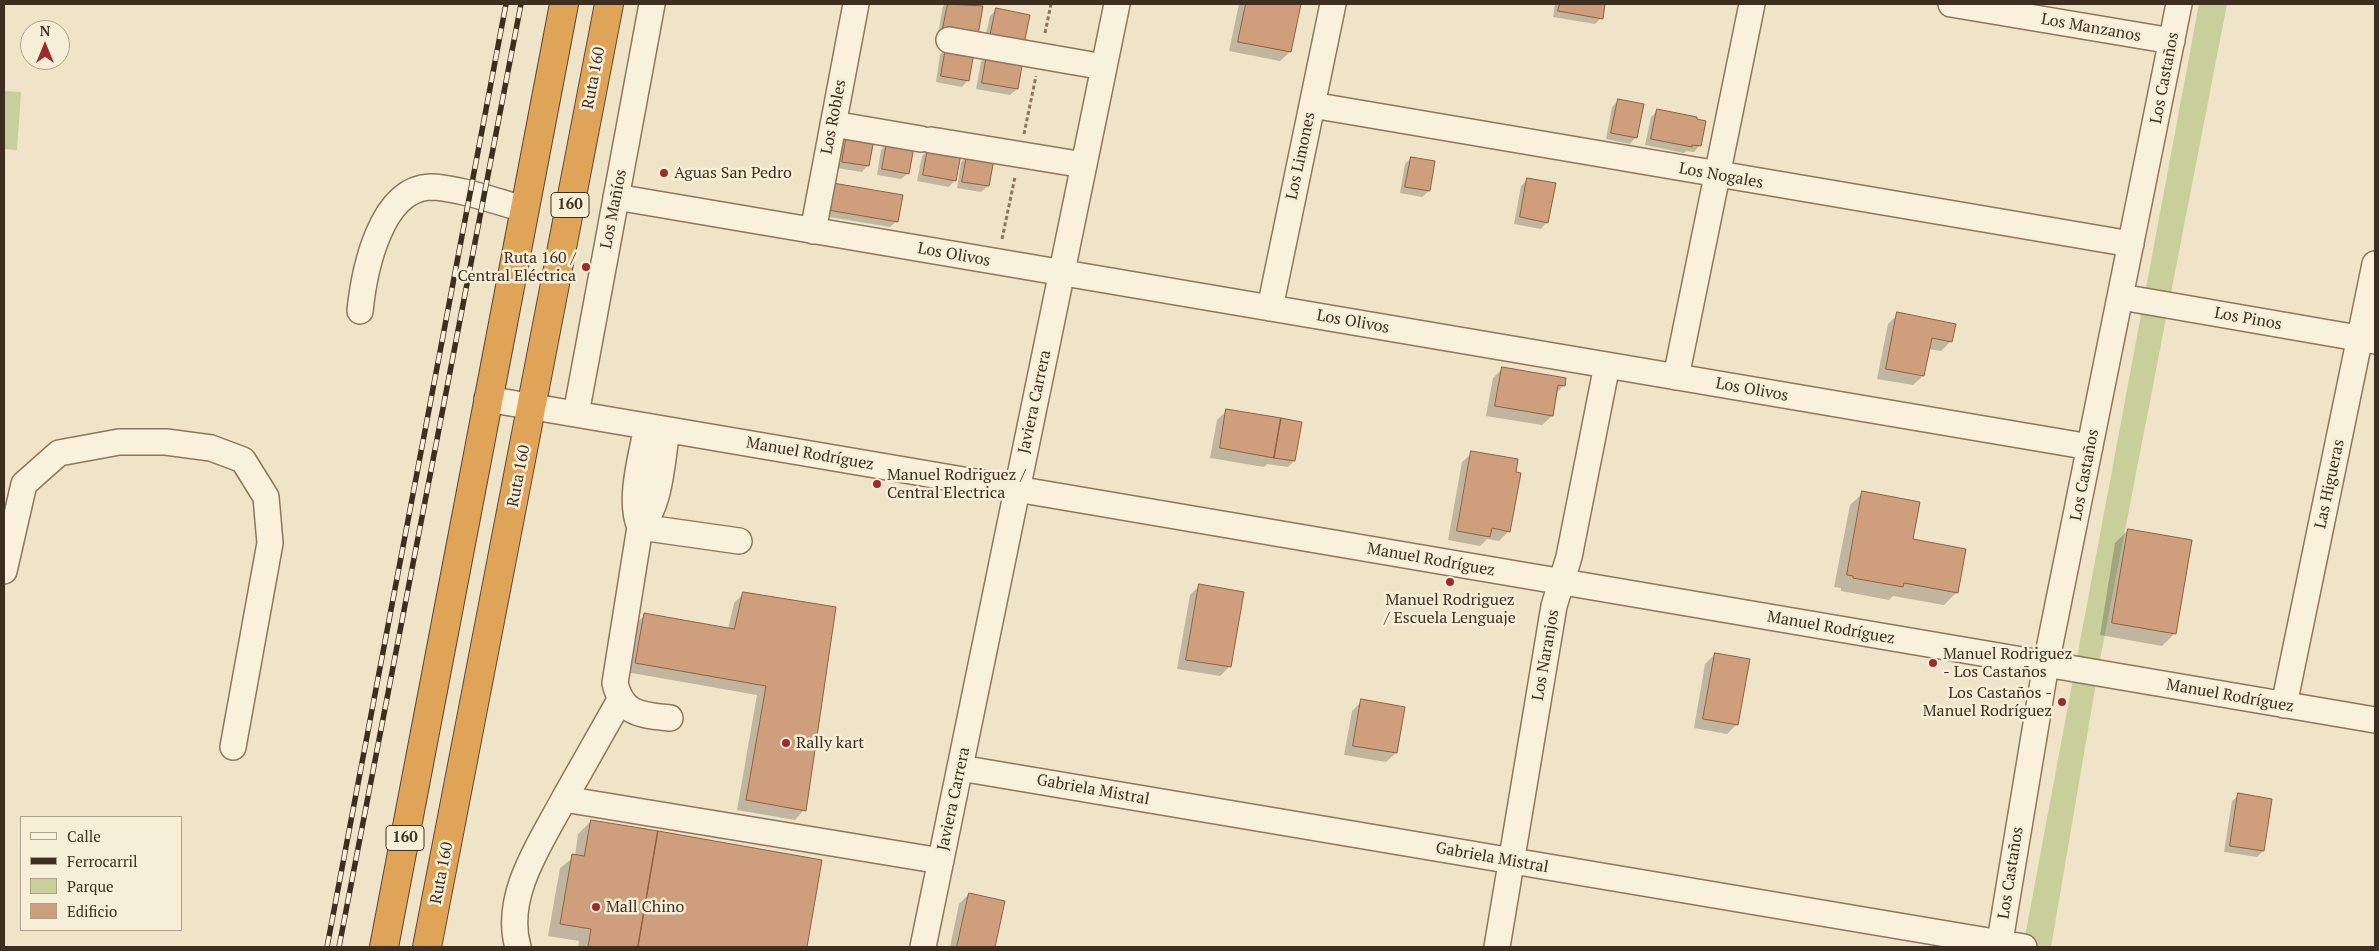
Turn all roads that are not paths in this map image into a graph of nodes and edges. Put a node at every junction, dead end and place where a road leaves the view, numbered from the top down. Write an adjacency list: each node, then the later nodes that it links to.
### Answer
1 (564, 4): 18 (highway, 160)
2 (609, 4): 30 (highway, Ruta 160 / 160)
3 (652, 4): 17 (street, Los Mañíos)
4 (856, 4): 14 (street, Los Robles)
5 (1117, 4): 12 (street, Javiera Carrera)
6 (1333, 4): 13 (street, Los Limones)
7 (1752, 4): 16 (street)
8 (1951, 4): 11 (street, Los Manzanos)
9 (2179, 4): 11 (street, Los Castaños)
10 (949, 40): 12 (street)
11 (2172, 42): 20 (street, Los Castaños)
12 (1104, 67): 15 (street, Javiera Carrera)
13 (1312, 105): 16 (street, Los Nogales); 24 (street, Los Limones)
14 (833, 124): 15 (street); 19 (street, Los Robles)
15 (1084, 165): 22 (street, Javiera Carrera)
16 (1717, 175): 20 (street, Los Nogales); 28 (street)
17 (616, 197): 19 (street, Los Olivos); 31 (street, Los Mañíos)
18 (524, 209): 25 (street); 29 (highway, 160)
19 (813, 231): 22 (street, Los Olivos)
20 (2131, 244): 23 (street, Los Castaños)
21 (2375, 264): 26 (street, Las Higueras)
22 (1062, 273): 24 (street, Los Olivos); 34 (street, Javiera Carrera)
23 (2120, 297): 26 (street, Los Pinos); 33 (street, Los Castaños)
24 (1270, 308): 27 (street, Los Olivos)
25 (360, 311)
26 (2368, 340): 41 (street, Las Higueras)
27 (1607, 365): 28 (street, Los Olivos); 38 (street, Los Naranjos)
28 (1676, 377): 33 (street, Los Olivos)
29 (487, 399): 30 (street, Manuel Rodríguez); 50 (highway, 160)
30 (532, 407): 31 (street, Manuel Rodríguez); 51 (highway, Ruta 160 / 160)
31 (576, 414): 32 (street, Manuel Rodríguez)
32 (657, 428): 34 (street, Manuel Rodríguez); 35 (street)
33 (2090, 447): 39 (street, Los Castaños)
34 (1017, 490): 38 (street, Manuel Rodríguez); 45 (street, Javiera Carrera)
35 (640, 527): 36 (street); 40 (street)
36 (739, 541)
37 (4, 571): 44 (street)
38 (1561, 582): 39 (street, Manuel Rodríguez); 48 (street, Los Naranjos)
39 (2046, 664): 41 (street, Manuel Rodríguez); 49 (street, Los Castaños)
40 (620, 700): 42 (street); 46 (street)
41 (2284, 705): 43 (street, Manuel Rodríguez)
42 (670, 718)
43 (2375, 720)
44 (233, 747)
45 (960, 768): 47 (street, Javiera Carrera); 48 (street, Gabriela Mistral)
46 (564, 799): 47 (street); 52 (street)
47 (941, 861): 53 (street, Javiera Carrera)
48 (1510, 861): 49 (street, Gabriela Mistral); 54 (street, Los Naranjos)
49 (1999, 945): 55 (street, Gabriela Mistral)
50 (384, 947)
51 (428, 947)
52 (518, 947)
53 (923, 947)
54 (1497, 947)
55 (2024, 947)

